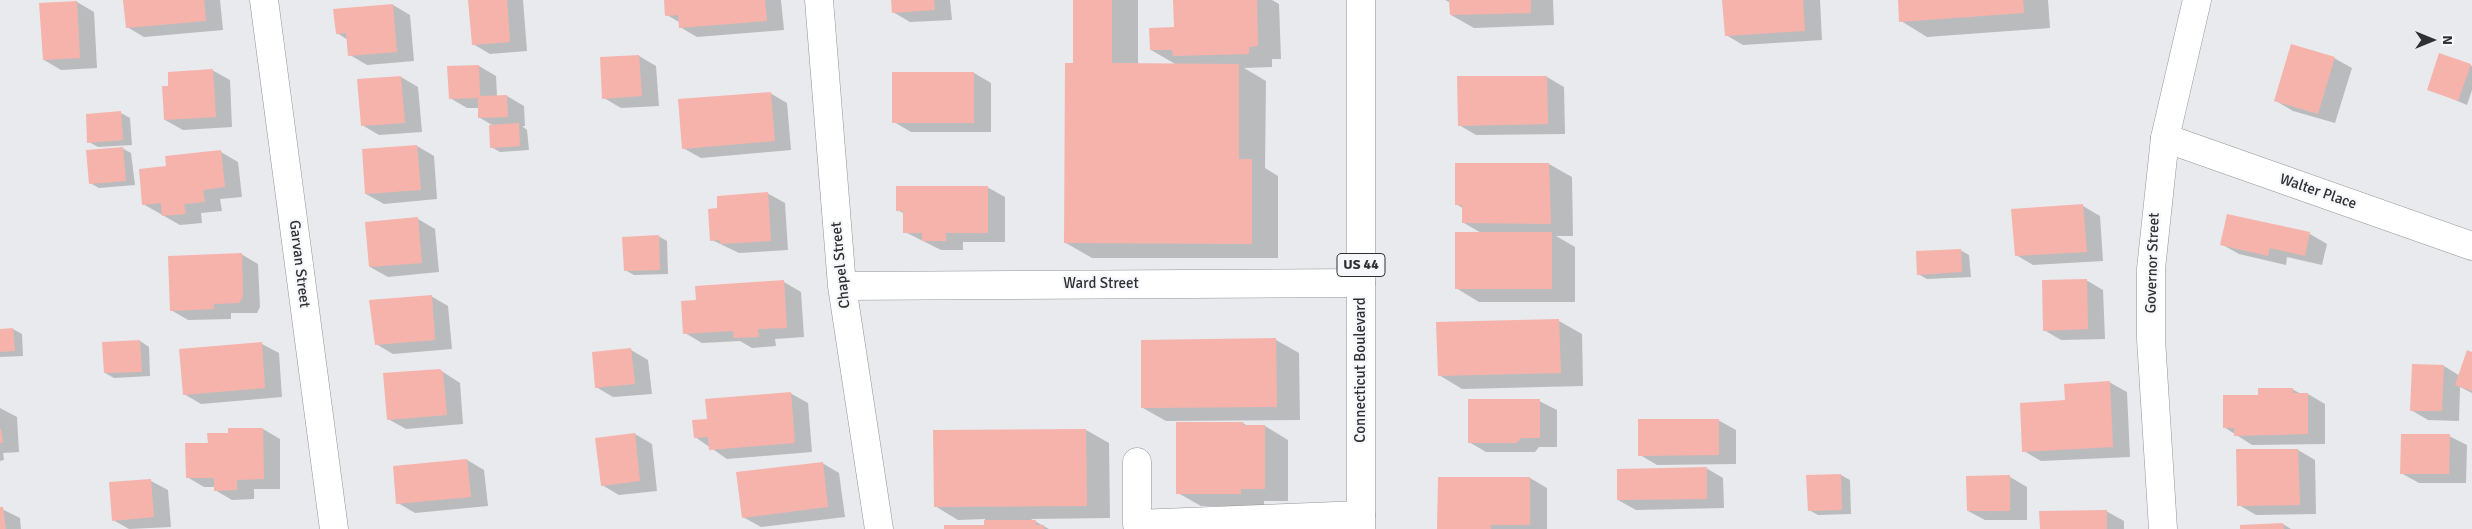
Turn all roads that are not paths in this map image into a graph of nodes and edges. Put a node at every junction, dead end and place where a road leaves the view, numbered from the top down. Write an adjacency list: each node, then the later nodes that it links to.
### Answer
1 (264, 0): 11 (street, Garvan Street)
2 (819, 0): 8 (street, Chapel Street)
3 (1361, 0): 7 (street, Connecticut Boulevard / US 44)
4 (2197, 0): 5 (street, Governor Street)
5 (2164, 138): 6 (street, Walter Place); 13 (street, Governor Street)
6 (2472, 246)
7 (1361, 283): 8 (street, Ward Street); 10 (street, Connecticut Boulevard / US 44)
8 (842, 286): 12 (street, Chapel Street)
9 (1137, 462): 10 (street)
10 (1361, 522)
11 (334, 529)
12 (879, 529)
13 (2163, 529)

